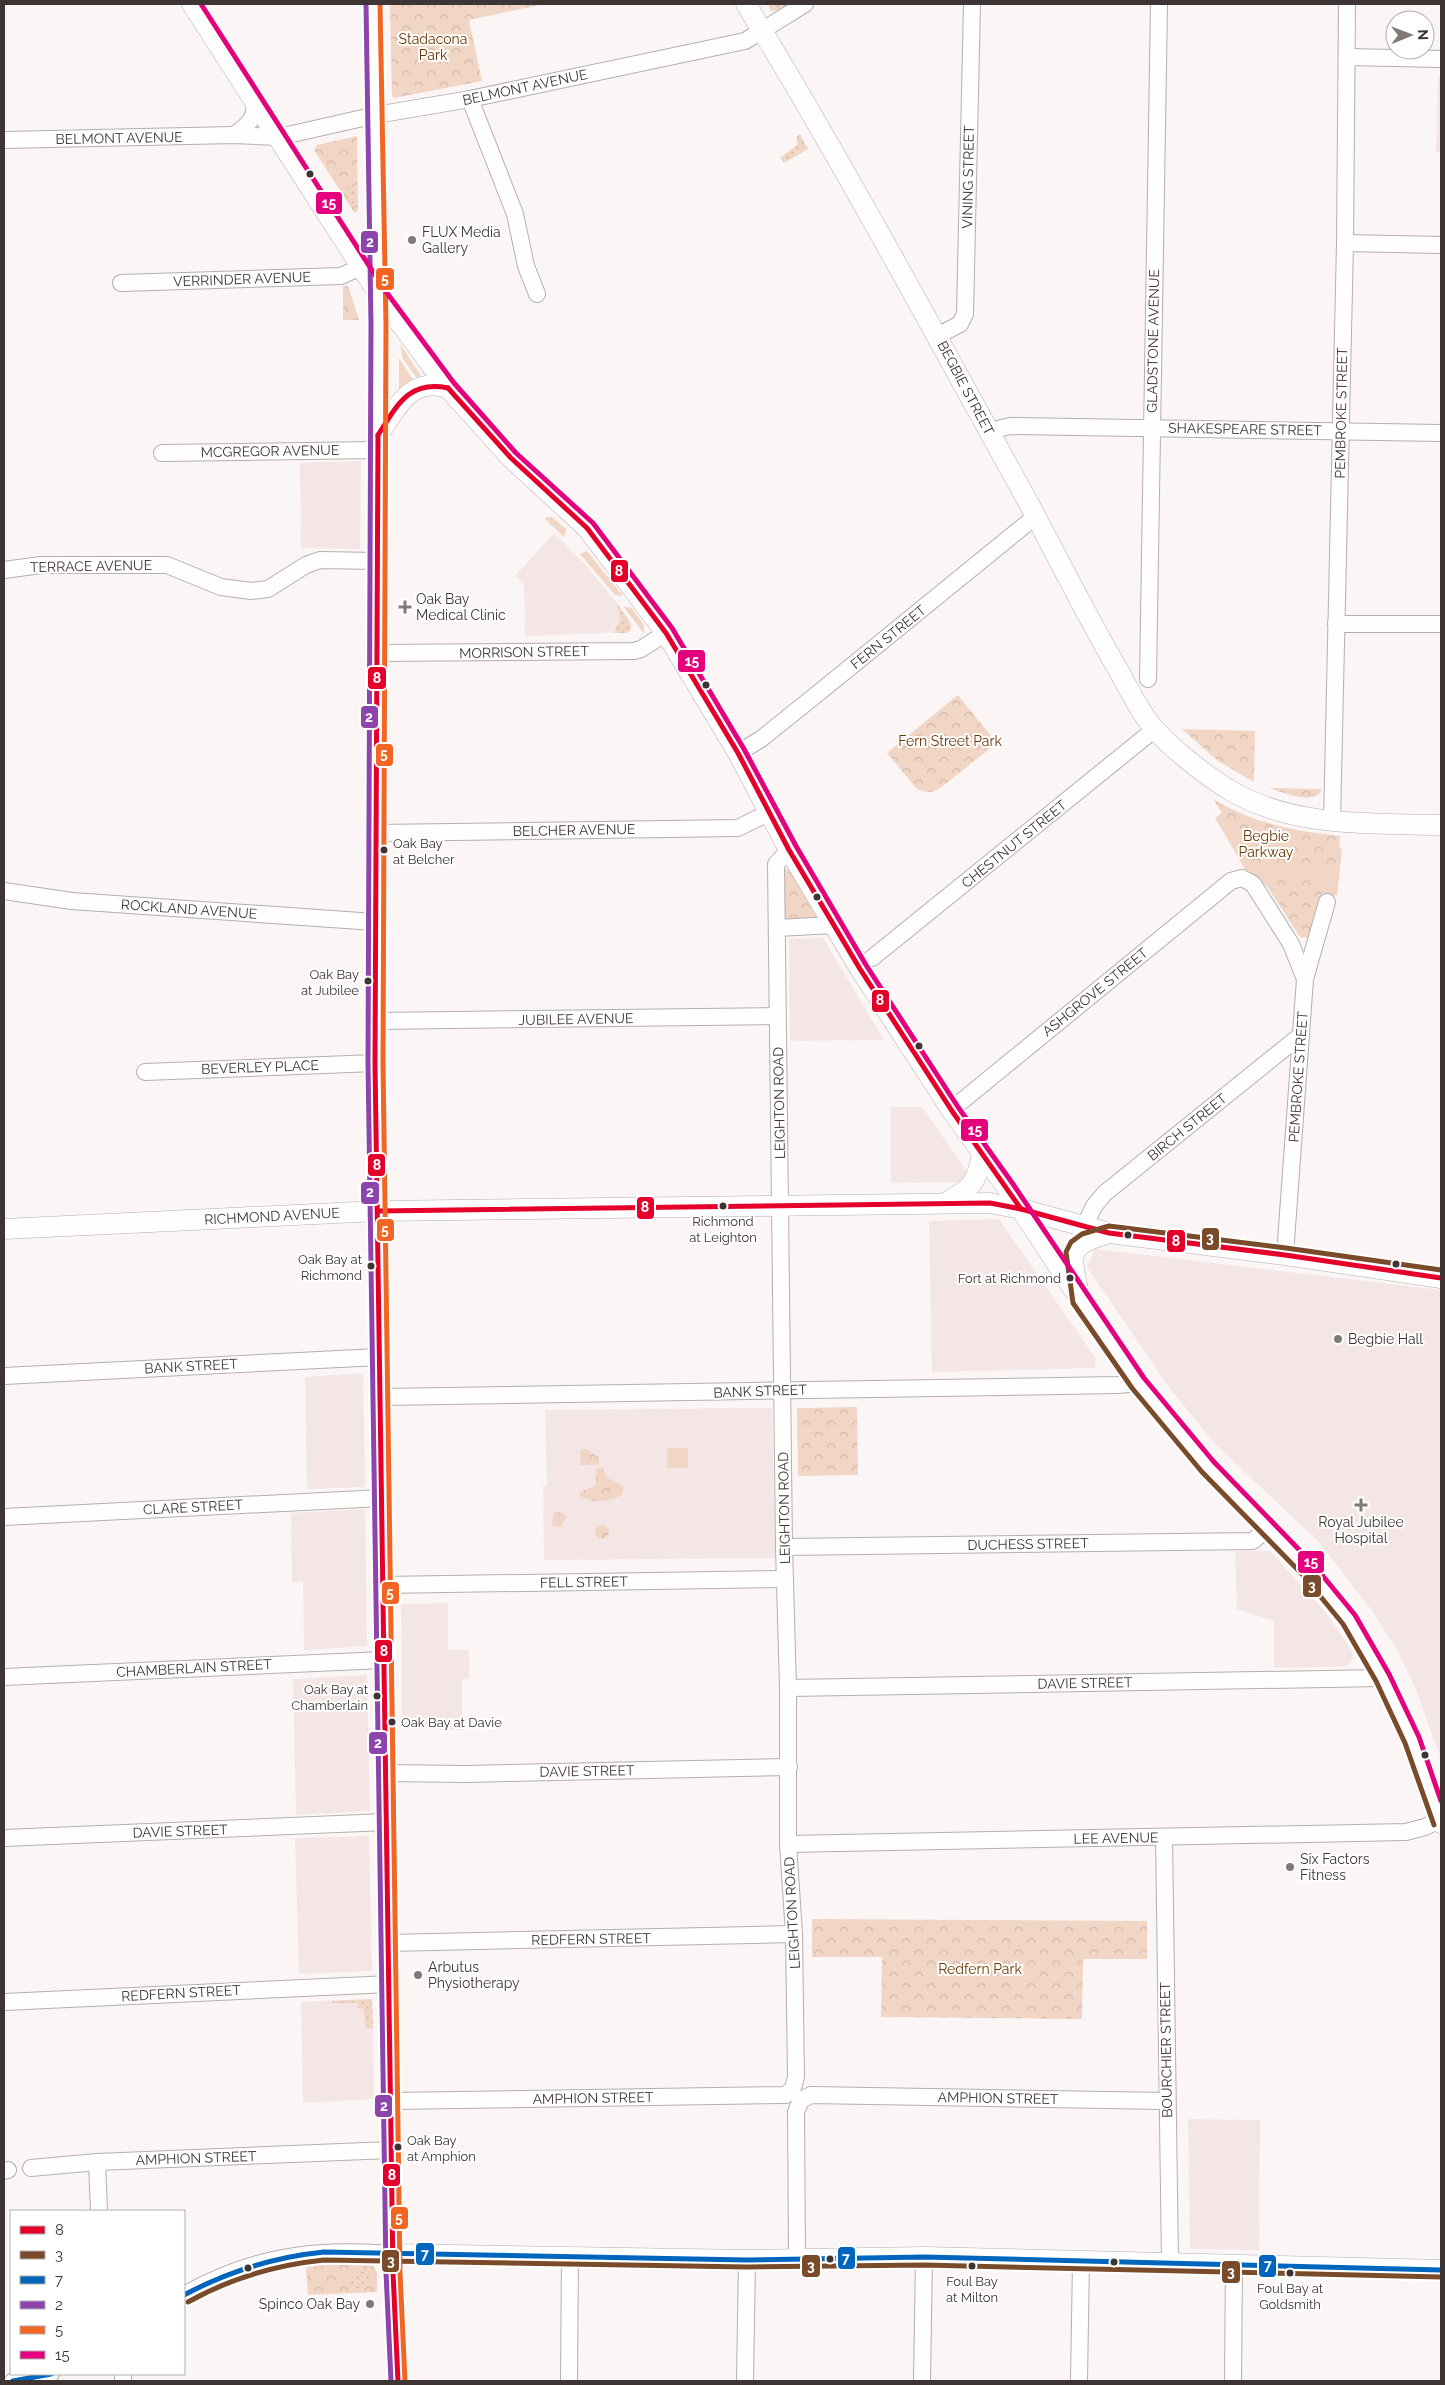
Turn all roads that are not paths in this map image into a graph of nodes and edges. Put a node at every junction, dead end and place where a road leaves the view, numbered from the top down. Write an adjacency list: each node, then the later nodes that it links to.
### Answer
1 (192, 4): 12 (main road)
2 (373, 4): 13 (main road)
3 (746, 4): 8 (main road, BEGBIE STREET)
4 (805, 4): 8 (street, BELMONT AVENUE)
5 (972, 4): 23 (street, VINING STREET)
6 (1159, 4): 25 (street, GLADSTONE AVENUE)
7 (1347, 4): 9 (street, PEMBROKE STREET)
8 (762, 31): 11 (street, BELMONT AVENUE); 23 (main road, BEGBIE STREET)
9 (1347, 57): 10 (street); 17 (street, PEMBROKE STREET)
10 (1441, 59)
11 (470, 99): 13 (street, BELMONT AVENUE); 22 (street)
12 (254, 100): 14 (street); 15 (main road)
13 (376, 115): 15 (street, BELMONT AVENUE); 21 (main road)
14 (234, 135): 15 (street, BELMONT AVENUE); 16 (street, BELMONT AVENUE)
15 (279, 136): 19 (main road)
16 (4, 140)
17 (1345, 244): 18 (street); 27 (street, PEMBROKE STREET)
18 (1441, 245)
19 (361, 267): 20 (street, VERRINDER AVENUE); 21 (main road)
20 (121, 283)
21 (378, 293): 24 (main road); 29 (main road)
22 (537, 294)
23 (937, 336): 26 (main road, BEGBIE STREET)
24 (448, 388): 29 (main road); 36 (main road)
25 (1152, 427): 26 (street, SHAKESPEARE STREET); 27 (street, SHAKESPEARE STREET); 38 (street, GLADSTONE AVENUE)
26 (989, 431): 31 (main road, BEGBIE STREET)
27 (1340, 432): 28 (street, SHAKESPEARE STREET); 34 (street, PEMBROKE STREET)
28 (1441, 433)
29 (378, 442): 30 (street, MCGREGOR AVENUE); 32 (main road)
30 (162, 453)
31 (1036, 516): 39 (main road, BEGBIE STREET); 40 (street, FERN STREET)
32 (377, 561): 33 (street, TERRACE AVENUE); 37 (main road)
33 (4, 570)
34 (1336, 624): 35 (street); 42 (street, PEMBROKE STREET)
35 (1441, 624)
36 (666, 633): 37 (street, MORRISON STREET); 40 (main road)
37 (376, 653): 44 (main road)
38 (1148, 679)
39 (1155, 730): 42 (main road, BEGBIE STREET); 51 (street, CHESTNUT STREET)
40 (738, 753): 41 (main road)
41 (768, 813): 44 (street, BELCHER AVENUE); 45 (main road)
42 (1332, 822): 43 (main road, BEGBIE STREET)
43 (1441, 825)
44 (376, 832): 48 (main road)
45 (789, 850): 49 (main road); 50 (street, LEIGHTON ROAD)
46 (4, 892): 48 (street, ROCKLAND AVENUE)
47 (1327, 902): 52 (street, PEMBROKE STREET)
48 (375, 922): 54 (main road)
49 (834, 925): 50 (street); 58 (main road)
50 (777, 928): 53 (street, LEIGHTON ROAD)
51 (872, 958)
52 (1305, 979): 55 (street, PEMBROKE STREET); 58 (street, ASHGROVE STREET)
53 (778, 1016): 54 (street, JUBILEE AVENUE); 61 (street, LEIGHTON ROAD)
54 (375, 1021): 56 (main road)
55 (1301, 1035): 64 (street, BIRCH STREET); 67 (street, PEMBROKE STREET)
56 (375, 1063): 57 (street, BEVERLEY PLACE); 63 (main road)
57 (145, 1072)
58 (951, 1110): 59 (main road)
59 (982, 1156): 60 (main road); 62 (main road)
60 (945, 1202): 61 (main road, RICHMOND AVENUE); 62 (main road, RICHMOND AVENUE)
61 (780, 1205): 63 (main road, RICHMOND AVENUE); 73 (street, LEIGHTON ROAD)
62 (1021, 1209): 64 (main road, RICHMOND AVENUE); 69 (main road)
63 (378, 1211): 65 (main road, RICHMOND AVENUE); 70 (main road)
64 (1084, 1227): 66 (main road, RICHMOND AVENUE)
65 (4, 1229)
66 (1109, 1233): 67 (main road, RICHMOND AVENUE); 69 (main road)
67 (1285, 1255): 68 (main road, RICHMOND AVENUE)
68 (1441, 1278)
69 (1080, 1299): 72 (main road)
70 (379, 1356): 71 (street, BANK STREET); 74 (main road)
71 (4, 1376)
72 (1138, 1383): 73 (street, BANK STREET); 77 (main road)
73 (783, 1391): 74 (street, BANK STREET); 78 (street, LEIGHTON ROAD)
74 (380, 1398): 75 (main road)
75 (382, 1498): 76 (street, CLARE STREET); 80 (main road)
76 (4, 1516)
77 (1267, 1528): 78 (street, DUCHESS STREET); 83 (main road)
78 (784, 1547): 79 (street, LEIGHTON ROAD)
79 (785, 1579): 80 (street, FELL STREET); 84 (street, LEIGHTON ROAD)
80 (382, 1585): 81 (main road)
81 (384, 1660): 82 (street, CHAMBERLAIN STREET); 86 (main road)
82 (4, 1677)
83 (1383, 1678): 84 (street, DAVIE STREET); 87 (main road)
84 (788, 1688): 85 (street, LEIGHTON ROAD)
85 (789, 1766): 86 (street, DAVIE STREET); 91 (street, LEIGHTON ROAD)
86 (386, 1773): 88 (main road)
87 (1441, 1820): 90 (street, LEE AVENUE)
88 (386, 1822): 89 (street, DAVIE STREET); 93 (main road)
89 (4, 1838)
90 (1164, 1838): 91 (street, LEE AVENUE); 97 (street, BOURCHIER STREET)
91 (788, 1844): 92 (street, LEIGHTON ROAD)
92 (794, 1934): 93 (street, REDFERN STREET); 96 (street, LEIGHTON ROAD)
93 (389, 1943): 94 (main road)
94 (389, 1984): 95 (street, REDFERN STREET); 98 (main road)
95 (4, 2002)
96 (797, 2094): 97 (street, AMPHION STREET); 98 (street, AMPHION STREET); 106 (street, LEIGHTON ROAD)
97 (1166, 2100): 109 (street, BOURCHIER STREET)
98 (391, 2101): 99 (main road)
99 (391, 2150): 100 (street, AMPHION STREET); 103 (main road)
100 (97, 2162): 101 (street, AMPHION STREET); 102 (street)
101 (31, 2168)
102 (99, 2210)
103 (393, 2254): 104 (main road); 112 (street); 115 (main road)
104 (570, 2256): 107 (main road); 116 (street)
105 (924, 2257): 106 (main road); 108 (main road); 118 (street)
106 (797, 2259): 107 (main road)
107 (747, 2260): 117 (street)
108 (1081, 2260): 109 (main road); 119 (street)
109 (1170, 2262): 110 (main road)
110 (1234, 2265): 111 (main road); 120 (street)
111 (1441, 2270)
112 (185, 2294)
113 (46, 2375): 114 (street)
114 (13, 2381)
115 (398, 2381)
116 (569, 2381)
117 (745, 2381)
118 (922, 2381)
119 (1079, 2381)
120 (1233, 2381)

